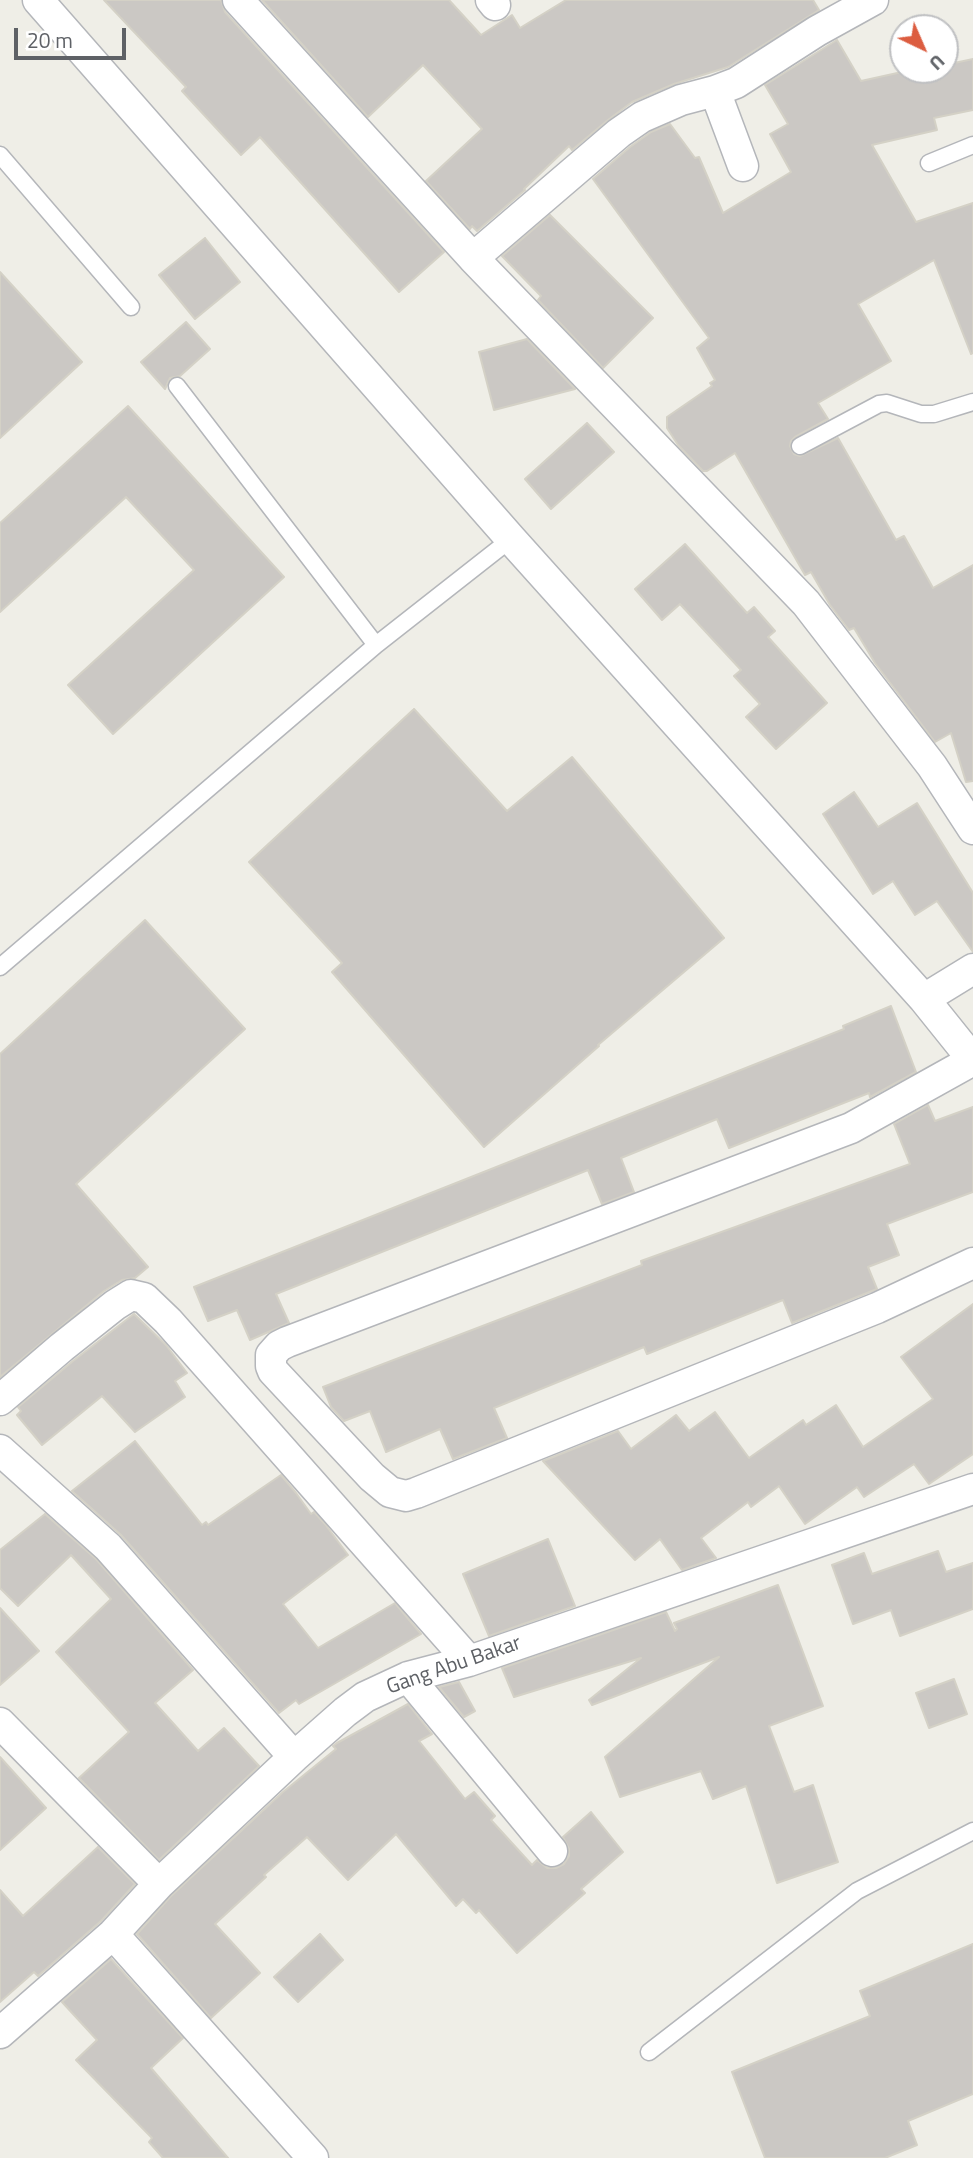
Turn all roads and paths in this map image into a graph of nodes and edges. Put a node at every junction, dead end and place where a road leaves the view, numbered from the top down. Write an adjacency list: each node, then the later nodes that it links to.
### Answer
1 (38, 0): 14 (street)
2 (238, 0): 9 (street)
3 (873, 0): 4 (street)
4 (715, 91): 8 (street); 9 (street)
5 (973, 145): 7 (lane)
6 (0, 155): 10 (lane)
7 (929, 163)
8 (743, 166)
9 (472, 258): 16 (street)
10 (131, 307)
11 (177, 386): 15 (lane)
12 (973, 402): 13 (lane)
13 (800, 446)
14 (511, 539): 15 (lane); 19 (street)
15 (376, 645): 17 (lane)
16 (973, 830)
17 (0, 967)
18 (973, 969): 19 (street)
19 (924, 999): 20 (street)
20 (973, 1060): 21 (street)
21 (973, 1263)
22 (0, 1400): 25 (street)
23 (0, 1451): 28 (street)
24 (973, 1489): 25 (street, Gang Abu Bakar)
25 (469, 1661): 26 (street, Gang Abu Bakar)
26 (408, 1677): 28 (street, Gang Abu Bakar); 30 (street)
27 (0, 1723): 31 (street)
28 (294, 1757): 31 (street, Gang Abu Bakar)
29 (973, 1831): 34 (lane)
30 (552, 1851)
31 (159, 1884): 32 (street, Gang Abu Bakar)
32 (113, 1934): 33 (street, Gang Abu Bakar); 35 (street)
33 (2, 2027)
34 (649, 2052)
35 (313, 2158)

